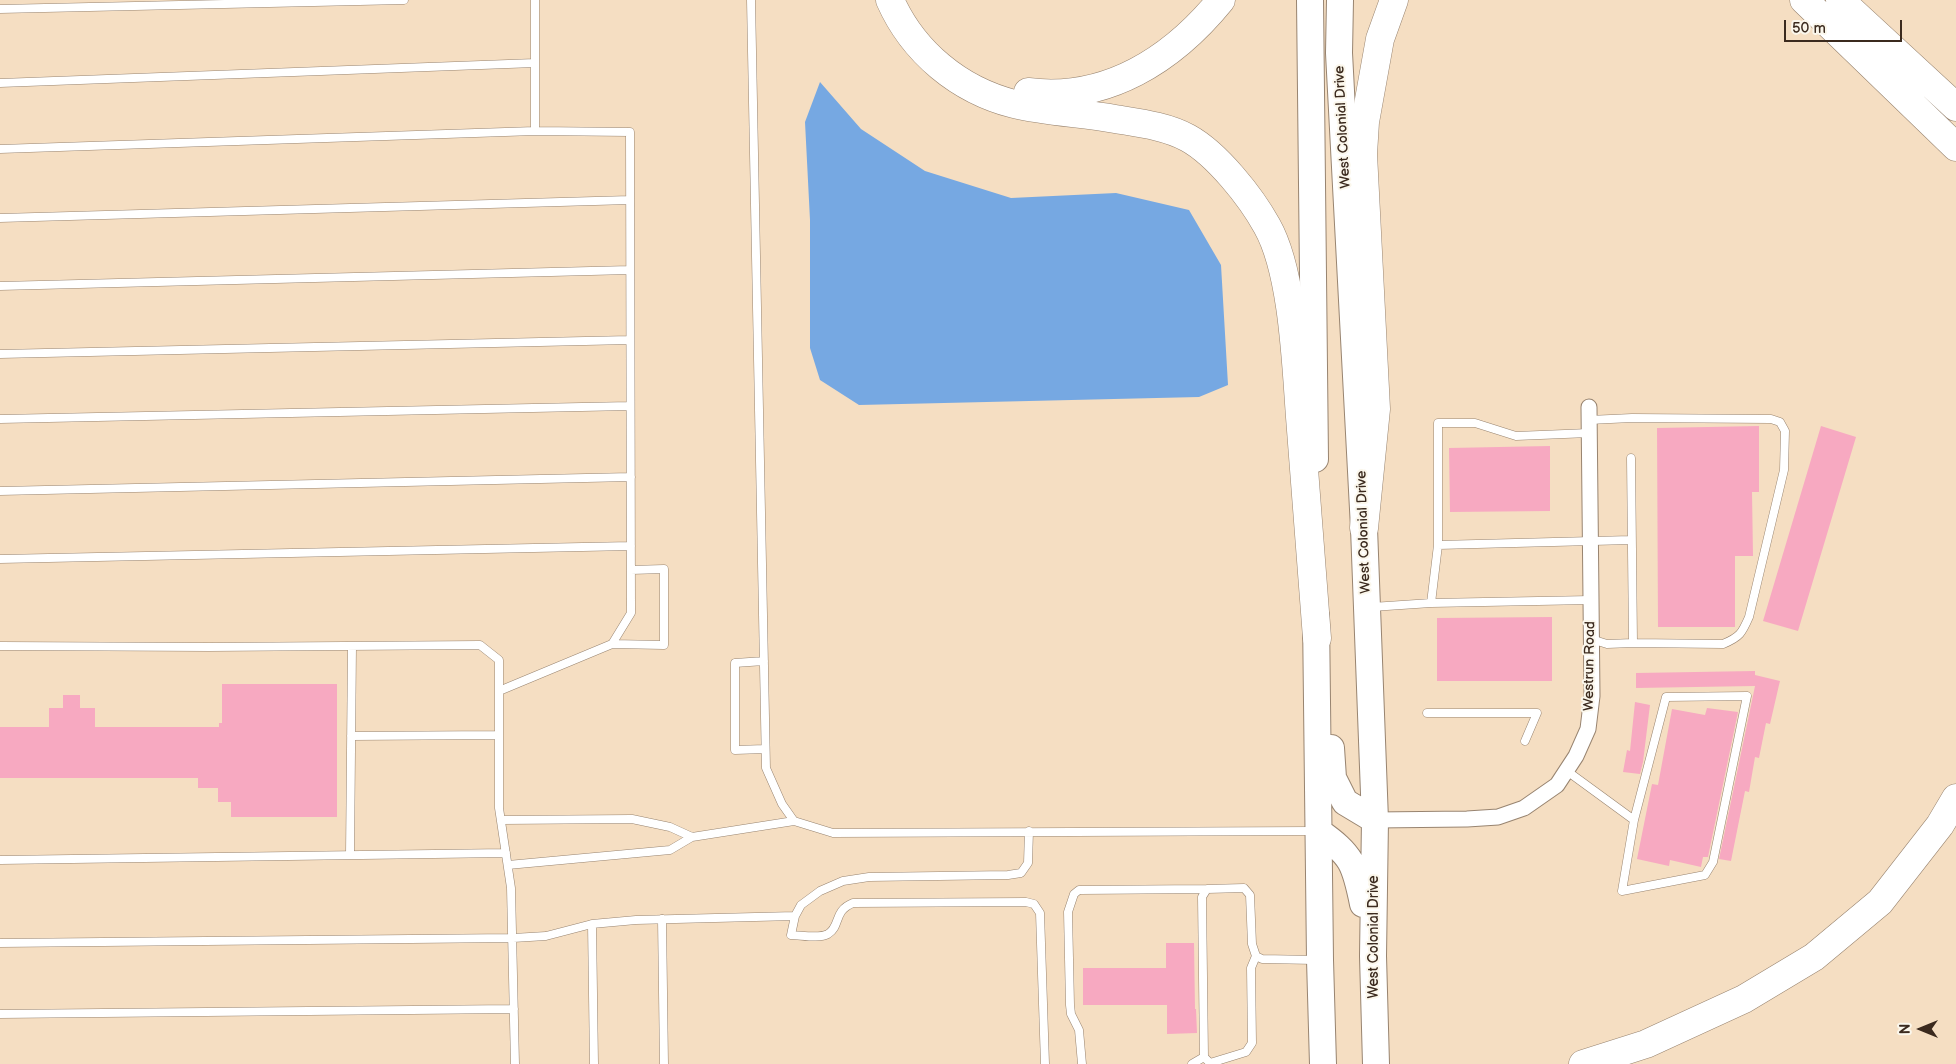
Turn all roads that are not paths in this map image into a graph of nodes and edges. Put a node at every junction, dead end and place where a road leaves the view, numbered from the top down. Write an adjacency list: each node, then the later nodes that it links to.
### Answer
1 (404, 0): 12 (lane)
2 (535, 0): 13 (lane)
3 (751, 0): 47 (lane)
4 (890, 0): 41 (highway)
5 (904, 0): 6 (highway)
6 (1220, 0)
7 (1310, 0): 41 (highway)
8 (1340, 0): 31 (highway, West Colonial Drive)
9 (1394, 0): 31 (highway)
10 (1804, 0): 17 (highway)
11 (1840, 0): 15 (highway)
12 (0, 9)
13 (535, 63): 14 (lane); 16 (lane)
14 (0, 84)
15 (1956, 107)
16 (535, 131): 18 (lane); 19 (lane)
17 (1956, 147)
18 (0, 149)
19 (630, 200): 20 (lane); 21 (lane)
20 (0, 218)
21 (630, 270): 22 (lane); 23 (lane)
22 (0, 286)
23 (630, 340): 24 (lane); 25 (lane)
24 (0, 354)
25 (630, 406): 26 (lane); 29 (lane)
26 (0, 419)
27 (1589, 420): 32 (street, Westrun Road); 34 (lane); 43 (lane)
28 (1631, 458): 33 (lane)
29 (631, 477): 30 (lane); 35 (lane)
30 (0, 491)
31 (1364, 528): 40 (highway, West Colonial Drive)
32 (1590, 540): 33 (lane); 34 (lane); 38 (street, Westrun Road)
33 (1631, 540): 43 (lane)
34 (1438, 545): 39 (lane)
35 (631, 546): 36 (lane); 37 (lane)
36 (0, 559)
37 (631, 570): 44 (lane); 44 (lane)
38 (1591, 600): 39 (lane); 42 (street, Westrun Road)
39 (1431, 603): 40 (lane)
40 (1367, 608): 57 (highway, West Colonial Drive)
41 (1317, 638): 57 (highway); 61 (highway)
42 (1591, 639): 43 (lane); 54 (street, Westrun Road)
43 (1633, 643)
44 (612, 644): 48 (lane)
45 (0, 646): 46 (lane)
46 (352, 646): 48 (lane); 51 (lane)
47 (764, 661): 53 (lane); 53 (lane)
48 (499, 690): 50 (lane)
49 (1427, 714): 52 (lane)
50 (499, 735): 51 (lane); 56 (lane)
51 (351, 736): 64 (lane)
52 (1525, 741)
53 (765, 749): 59 (lane)
54 (1567, 771): 57 (street, Westrun Road); 58 (lane)
55 (1956, 798): 87 (highway)
56 (501, 820): 62 (lane); 63 (lane)
57 (1375, 820): 74 (highway, West Colonial Drive)
58 (1634, 820): 58 (lane)
59 (794, 822): 60 (lane); 62 (lane)
60 (1029, 831): 61 (lane); 68 (lane)
61 (1318, 831): 74 (highway); 75 (highway)
62 (692, 837): 66 (lane)
63 (506, 853): 64 (lane); 66 (lane)
64 (350, 855): 65 (lane)
65 (0, 860)
66 (508, 865): 71 (lane)
67 (1207, 889): 73 (lane); 78 (lane); 83 (lane)
68 (795, 916): 69 (lane); 82 (lane)
69 (662, 919): 70 (lane); 81 (lane)
70 (592, 924): 71 (lane); 80 (lane)
71 (513, 938): 72 (lane); 76 (lane)
72 (0, 944)
73 (1256, 956): 75 (lane); 78 (lane)
74 (1372, 956): 86 (highway, West Colonial Drive)
75 (1320, 960): 85 (highway)
76 (514, 1009): 77 (lane); 79 (lane)
77 (0, 1014)
78 (1204, 1057): 84 (lane)
79 (516, 1064)
80 (594, 1064)
81 (664, 1064)
82 (1044, 1064)
83 (1082, 1064)
84 (1192, 1064)
85 (1323, 1064)
86 (1376, 1064)
87 (1582, 1064)

